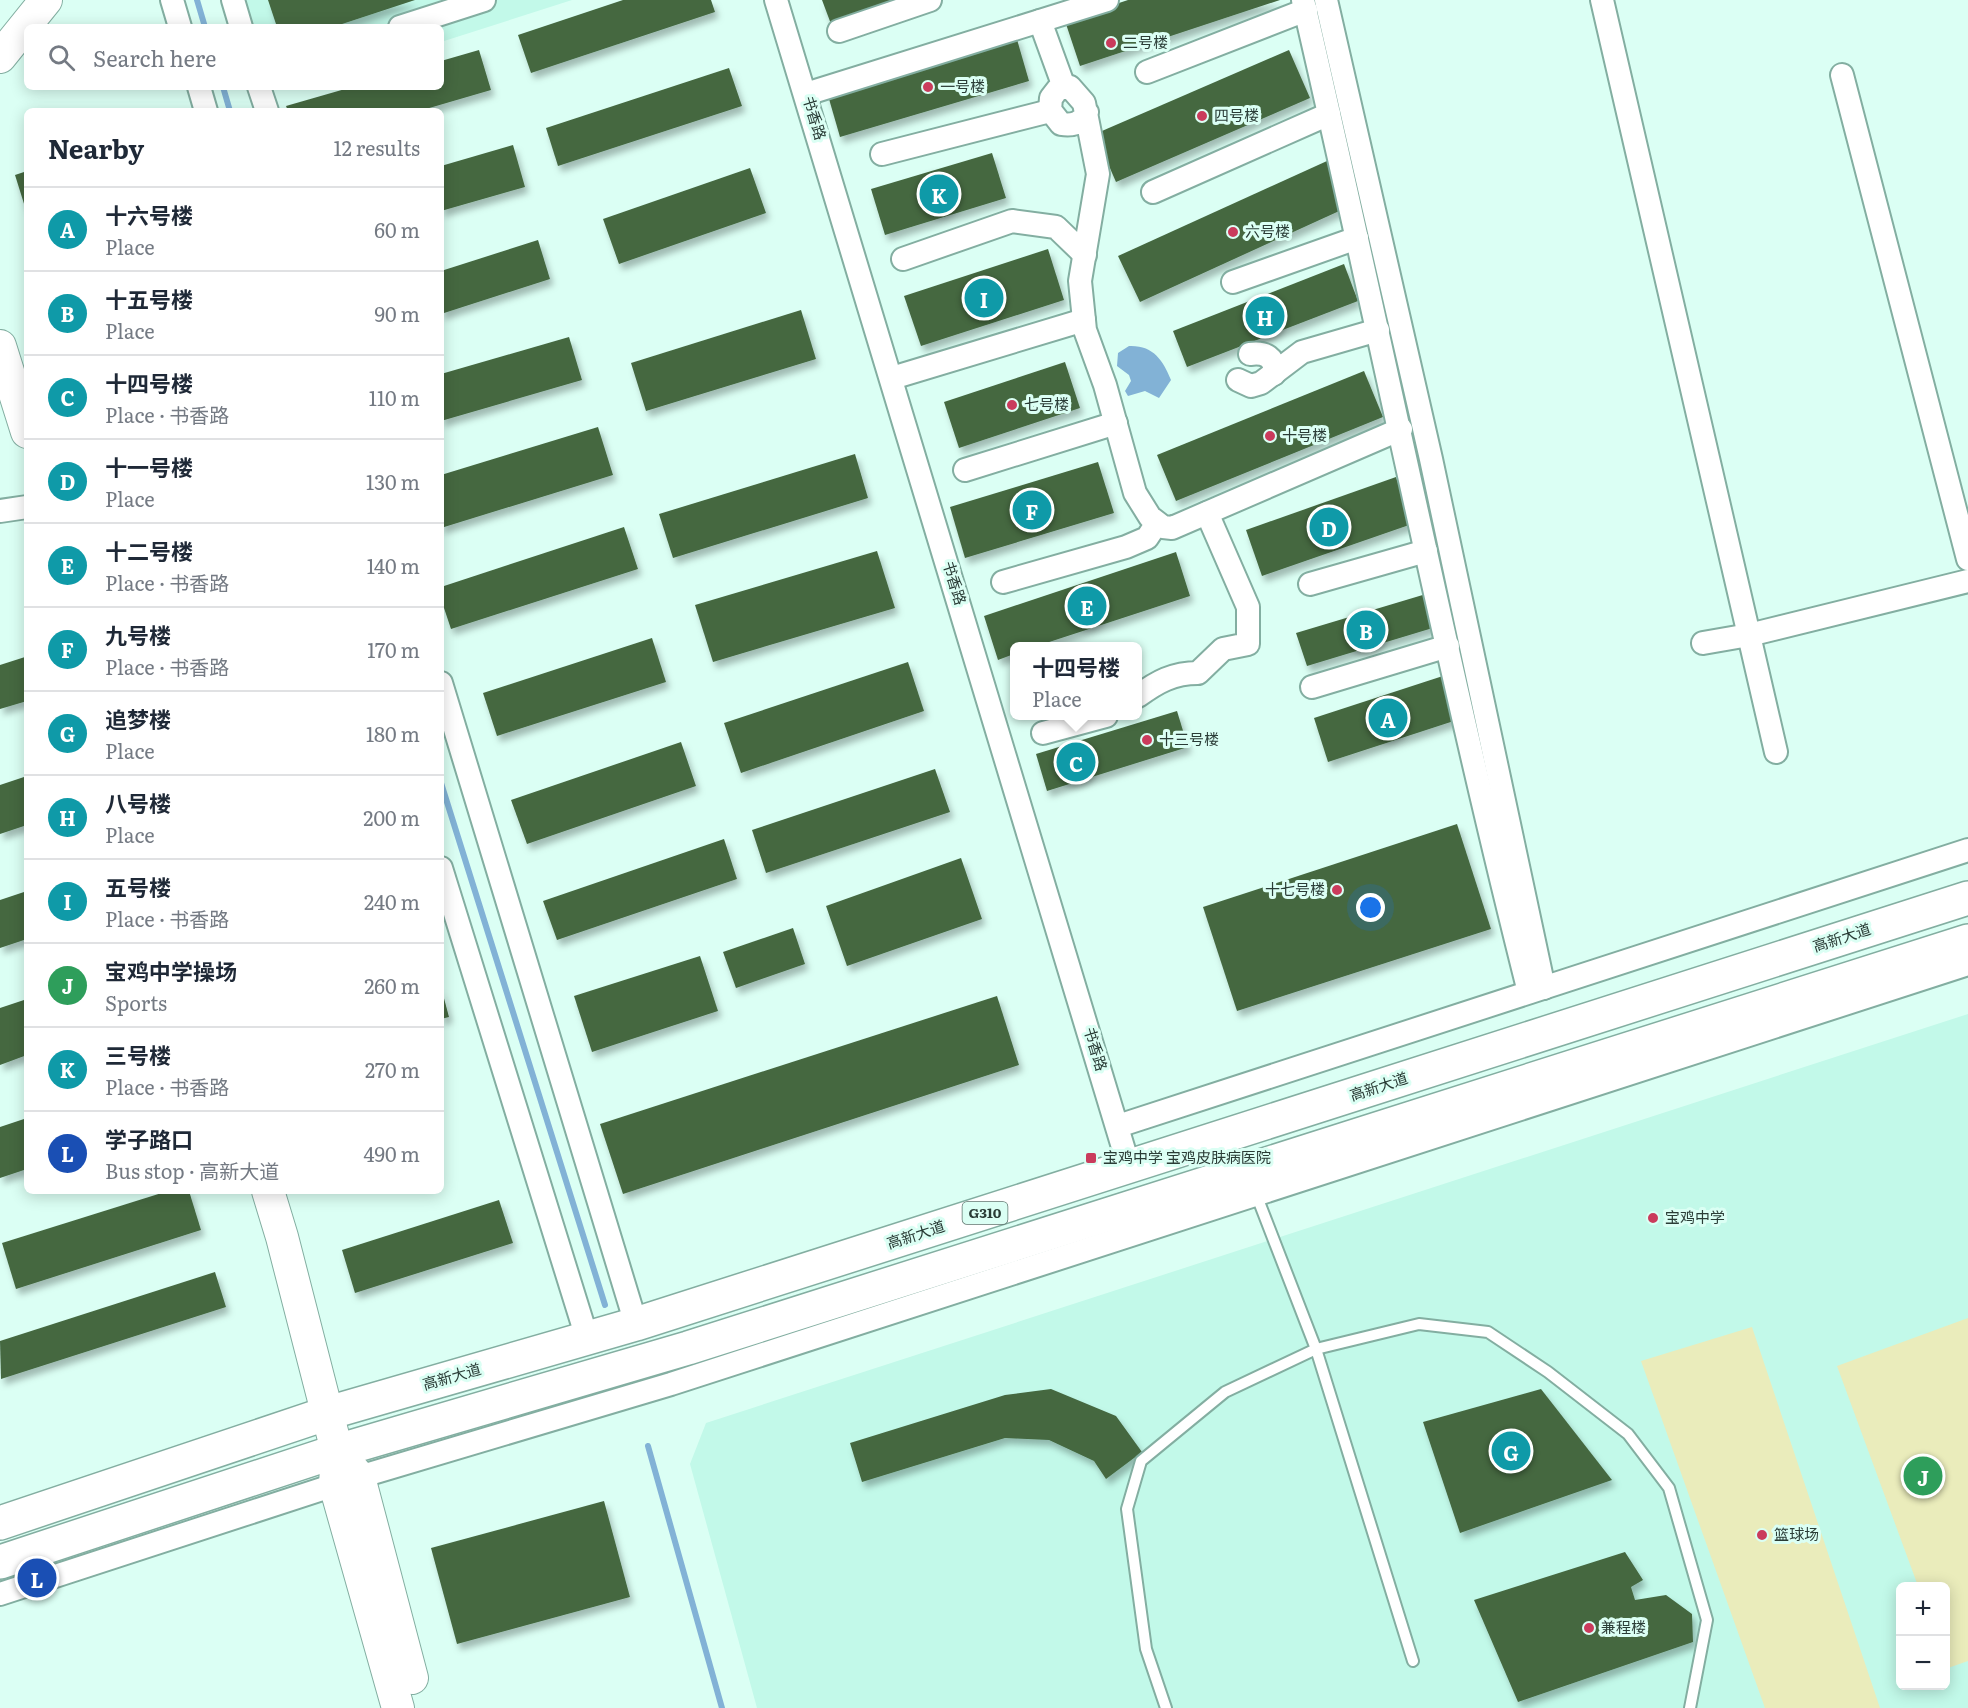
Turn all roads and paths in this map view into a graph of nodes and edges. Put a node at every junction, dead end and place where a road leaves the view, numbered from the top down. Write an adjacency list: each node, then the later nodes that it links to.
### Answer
1 (46, 0): 12 (main road)
2 (172, 0): 13 (street)
3 (233, 0): 14 (street)
4 (484, 0): 15 (street)
5 (776, 0): 24 (street, 书香路)
6 (930, 0): 17 (street)
7 (1107, 0): 11 (street)
8 (1326, 0): 70 (street)
9 (1602, 0): 56 (street)
10 (1304, 5): 19 (street); 29 (street)
11 (1040, 21): 21 (street); 24 (street)
12 (27, 24)
13 (179, 24)
14 (240, 24)
15 (409, 24)
16 (24, 27): 18 (main road)
17 (839, 31)
18 (0, 57)
19 (1147, 72)
20 (1842, 75): 52 (street)
21 (1064, 87): 27 (street); 28 (street)
22 (200, 90): 25 (street)
23 (260, 90): 26 (street)
24 (806, 94): 41 (street, 书香路)
25 (205, 108)
26 (266, 108)
27 (1050, 111): 28 (street); 30 (street)
28 (1087, 112): 33 (street)
29 (1329, 114): 31 (street); 32 (street)
30 (882, 154)
31 (1153, 192)
32 (1357, 238): 35 (street); 37 (street)
33 (1085, 255): 34 (street); 36 (street)
34 (903, 260)
35 (1233, 282)
36 (1084, 320): 41 (street); 44 (street)
37 (1378, 330): 40 (street); 45 (street)
38 (0, 346): 43 (main road)
39 (1251, 354): 40 (street)
40 (1274, 374): 42 (street)
41 (892, 378): 71 (street, 书香路)
42 (1238, 380)
43 (24, 422)
44 (1116, 423): 46 (street); 50 (street)
45 (1401, 429): 49 (street); 51 (street)
46 (966, 470)
47 (24, 507): 48 (street)
48 (0, 511)
49 (1207, 513): 50 (street); 61 (street)
50 (1157, 523): 53 (street)
51 (1426, 550): 55 (street); 58 (street)
52 (1968, 559)
53 (1003, 582)
54 (1968, 582): 56 (street)
55 (1310, 584)
56 (1749, 635): 57 (street); 64 (street)
57 (1703, 643)
58 (1448, 646): 59 (street); 70 (street)
59 (1312, 687)
60 (444, 693): 75 (street)
61 (1142, 693)
62 (1091, 720): 63 (street)
63 (1043, 733)
64 (1776, 752)
65 (1968, 850): 70 (street)
66 (444, 878): 76 (street)
67 (1968, 898): 72 (highway, 高新大道 / G310)
68 (1968, 941): 73 (highway, G310)
69 (1968, 964): 73 (street)
70 (1537, 990): 71 (street)
71 (1118, 1126): 72 (street, 书香路)
72 (1129, 1167): 75 (highway, 高新大道 / G310)
73 (1250, 1181): 77 (lane); 79 (highway, G310); 80 (street)
74 (269, 1194): 78 (main road)
75 (636, 1324): 76 (highway, 高新大道 / G310)
76 (587, 1338): 78 (highway, 高新大道 / G310)
77 (1316, 1350): 84 (lane); 87 (lane); 88 (lane)
78 (328, 1413): 79 (main road); 81 (highway, 高新大道 / G310)
79 (337, 1451): 80 (main road); 82 (highway, G310)
80 (347, 1481): 83 (street); 85 (main road); 86 (main road)
81 (0, 1523)
82 (0, 1562)
83 (0, 1594)
84 (1413, 1661)
85 (398, 1708)
86 (420, 1708)
87 (1166, 1708)
88 (1690, 1708)

